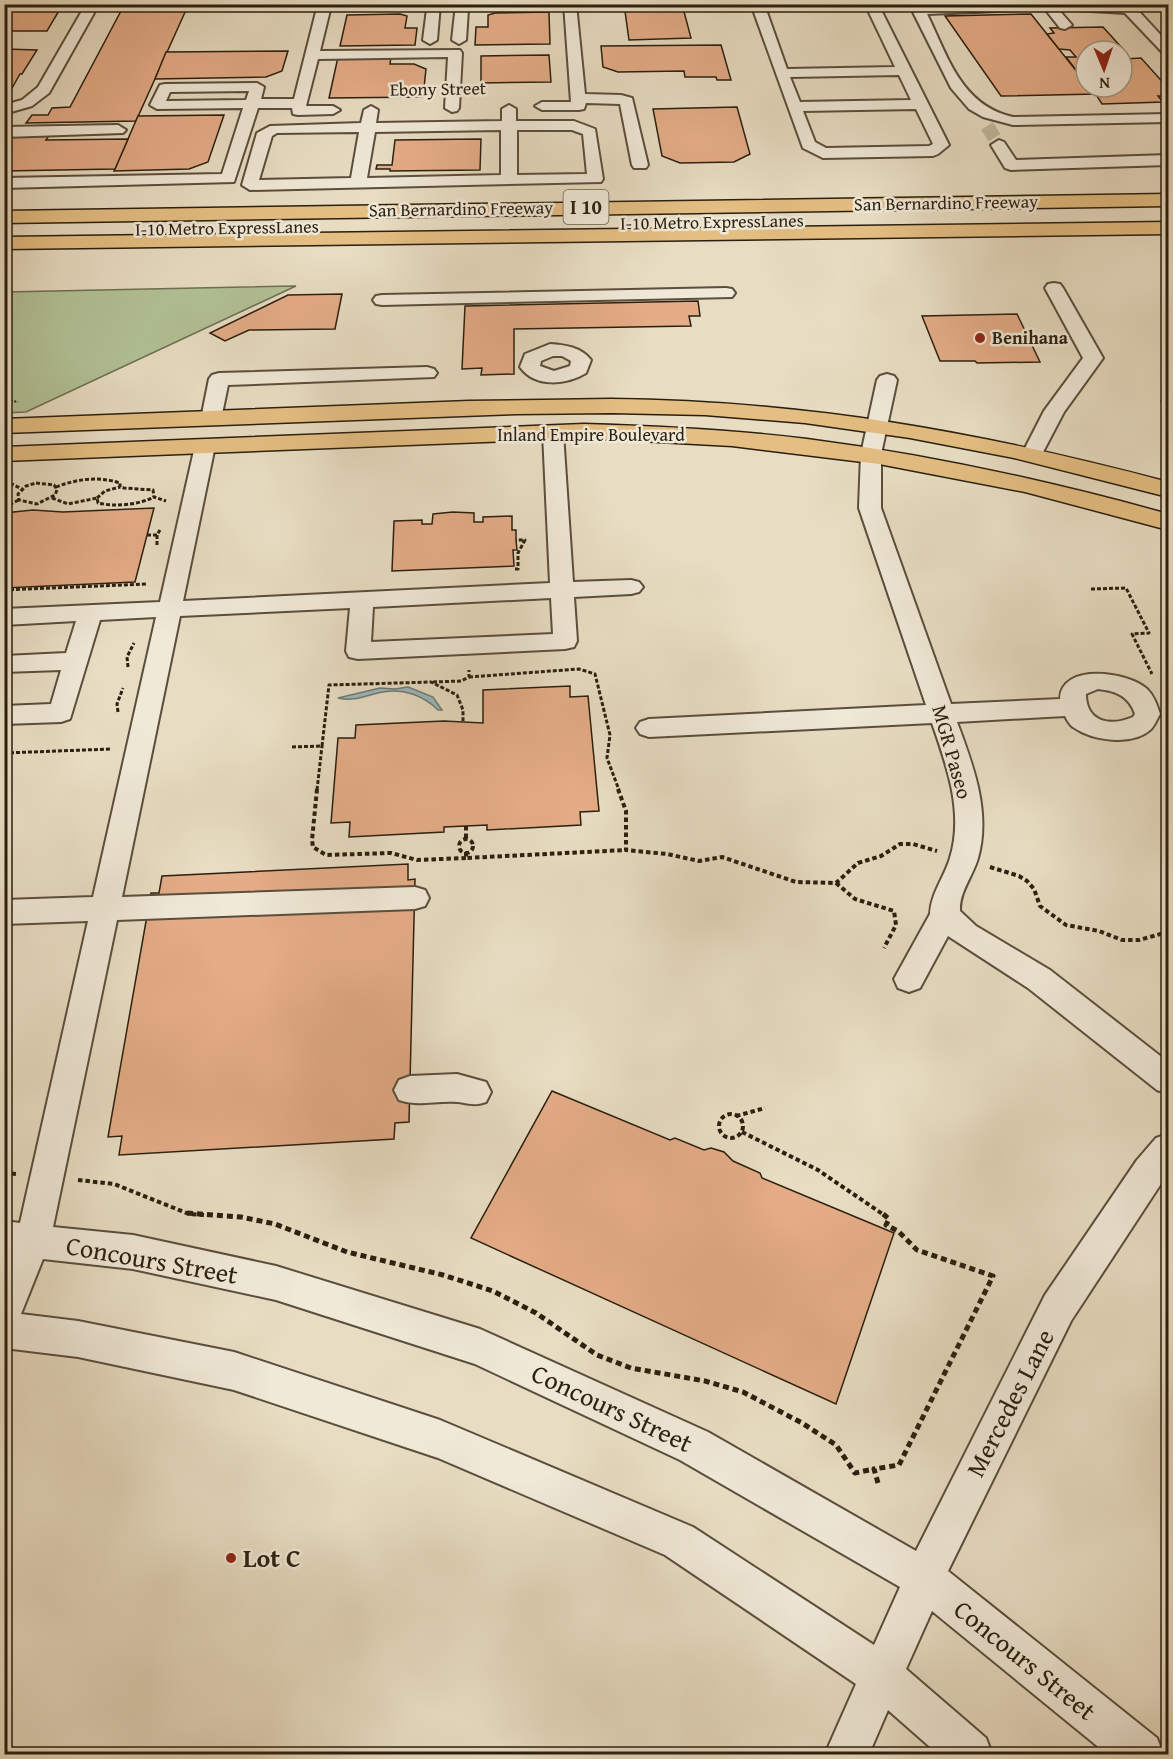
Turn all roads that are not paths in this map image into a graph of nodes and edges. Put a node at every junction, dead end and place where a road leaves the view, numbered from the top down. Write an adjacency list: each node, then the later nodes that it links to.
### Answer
1 (93, 4): 22 (street)
2 (518, 4): 11 (street)
3 (570, 4): 16 (street)
4 (757, 4): 15 (street)
5 (871, 4): 14 (street)
6 (325, 5): 10 (street); 13 (street)
7 (1047, 5): 8 (street); 9 (street); 12 (street)
8 (916, 8): 23 (street)
9 (1065, 25)
10 (430, 40)
11 (459, 40)
12 (1168, 50)
13 (312, 55): 19 (street); 21 (street)
14 (904, 71): 15 (street); 18 (street)
15 (782, 73): 20 (street)
16 (578, 102): 24 (street); 30 (street)
17 (252, 104): 17 (street); 19 (street); 32 (street)
18 (921, 104): 20 (street); 20 (street)
19 (299, 107): 25 (street)
20 (794, 107)
21 (452, 108)
22 (4, 110)
23 (1168, 118)
24 (509, 126): 25 (street); 31 (street); 31 (street)
25 (368, 128): 33 (street); 33 (street)
26 (118, 130): 27 (street)
27 (4, 132)
28 (999, 145): 29 (street)
29 (1168, 160)
30 (640, 165)
31 (509, 180): 33 (street)
32 (4, 183)
33 (358, 183)
34 (1168, 198): 36 (main road, San Bernardino Freeway / I 10)
35 (1168, 215): 39 (main road, I-10 Metro ExpressLanes)
36 (4, 217)
37 (1168, 228): 38 (main road, I-10 Metro ExpressLanes)
38 (1068, 229): 40 (main road); 41 (main road, I-10 Metro ExpressLanes)
39 (4, 231)
40 (1165, 241): 42 (main road, San Bernardino Freeway / I 10)
41 (4, 243)
42 (4, 257)
43 (1054, 288): 57 (street)
44 (726, 293): 45 (street)
45 (382, 300)
46 (427, 373): 50 (street)
47 (554, 377): 49 (street)
48 (887, 380): 51 (street, MGR Paseo)
49 (554, 405): 50 (main road, Inland Empire Boulevard); 51 (main road, Inland Empire Boulevard)
50 (211, 419): 52 (main road, Inland Empire Boulevard); 54 (main road)
51 (878, 425): 56 (street, MGR Paseo); 57 (main road, Inland Empire Boulevard)
52 (4, 426)
53 (553, 433): 54 (main road, Inland Empire Boulevard); 56 (main road, Inland Empire Boulevard); 61 (street)
54 (206, 446): 55 (main road, Inland Empire Boulevard); 63 (street)
55 (4, 454)
56 (871, 454): 59 (main road, Inland Empire Boulevard); 69 (street, MGR Paseo)
57 (1032, 454): 58 (main road, Inland Empire Boulevard)
58 (1168, 490)
59 (1168, 522)
60 (631, 587): 61 (street)
61 (561, 590): 62 (street); 62 (street)
62 (362, 600): 63 (street)
63 (170, 609): 64 (street); 73 (street)
64 (90, 613): 65 (street); 66 (street)
65 (4, 617)
66 (76, 661): 67 (street); 70 (street)
67 (4, 664)
68 (1072, 707): 69 (street)
69 (942, 713): 71 (street); 75 (street, MGR Paseo)
70 (4, 715)
71 (649, 728)
72 (415, 898): 73 (street)
73 (105, 907): 74 (street); 81 (street)
74 (4, 912)
75 (945, 915): 76 (street, MGR Paseo); 77 (street)
76 (909, 979)
77 (1168, 1080)
78 (410, 1090): 79 (street)
79 (475, 1092)
80 (1168, 1149): 84 (street, Mercedes Lane)
81 (19, 1239): 82 (street); 84 (street, Concours Street)
82 (4, 1312)
83 (4, 1330): 85 (street)
84 (924, 1578): 85 (street, Mercedes Lane); 88 (street, Concours Street)
85 (881, 1675): 86 (street, Mercedes Lane); 87 (street)
86 (847, 1755)
87 (970, 1755)
88 (1141, 1755)

